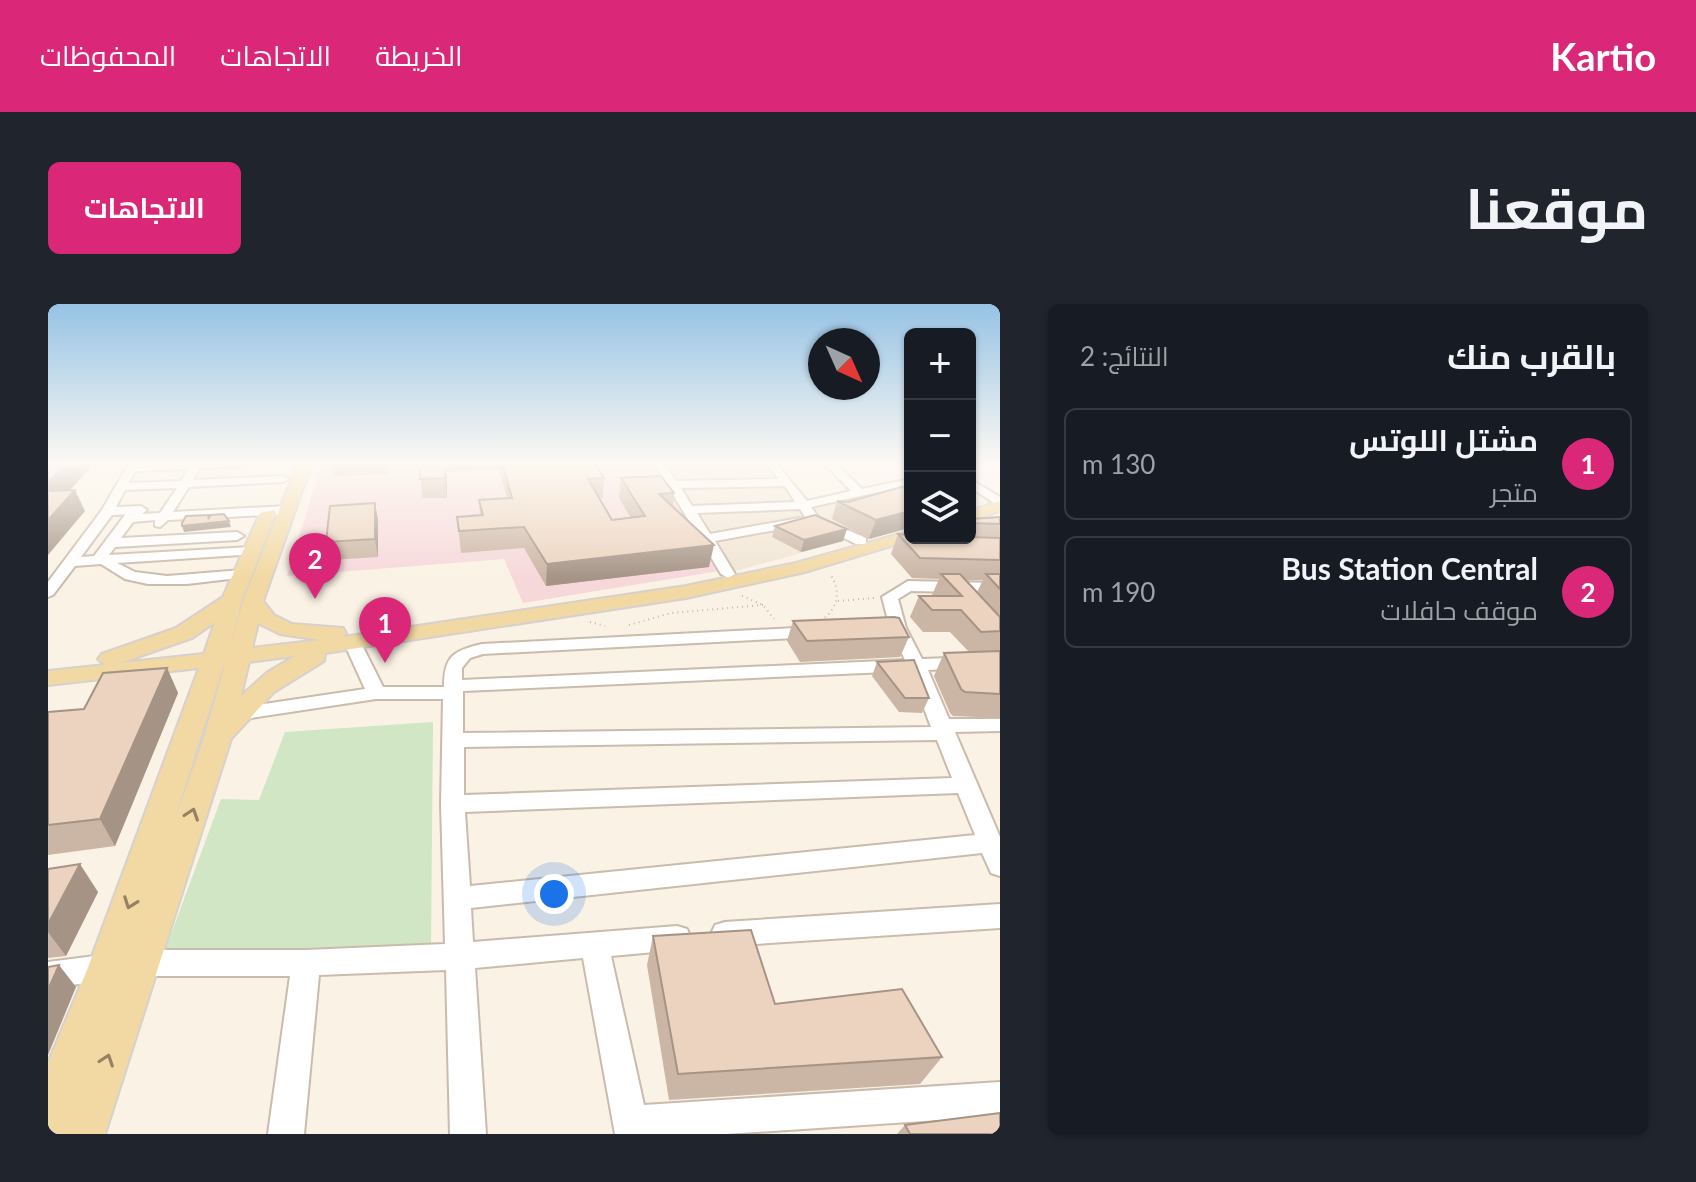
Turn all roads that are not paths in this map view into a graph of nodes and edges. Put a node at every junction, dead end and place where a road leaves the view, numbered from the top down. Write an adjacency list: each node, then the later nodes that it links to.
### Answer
1 (113, 502): 11 (street)
2 (172, 502): 16 (street)
3 (217, 502): 14 (street)
4 (683, 502): 10 (street)
5 (801, 502): 8 (street)
6 (819, 502): 8 (street)
7 (999, 502): 9 (main road); 12 (main road)
8 (803, 505): 10 (street); 13 (street)
9 (976, 506)
10 (688, 510): 17 (street)
11 (108, 511): 16 (street); 22 (street)
12 (976, 513)
13 (813, 519): 17 (street); 20 (street)
14 (258, 525): 16 (street); 16 (street); 16 (street); 21 (street); 29 (main road); 30 (main road); 31 (main road)
15 (904, 529): 20 (main road)
16 (154, 531): 19 (street); 19 (street); 21 (street)
17 (706, 539): 23 (street)
18 (904, 542): 20 (main road)
19 (111, 543): 21 (street)
20 (868, 544): 23 (main road); 23 (main road)
21 (102, 560): 22 (street)
22 (70, 562): 26 (street)
23 (721, 581): 29 (main road); 29 (main road)
24 (955, 586): 25 (street); 27 (street); 32 (street)
25 (1000, 588)
26 (48, 592)
27 (973, 606)
28 (840, 631): 35 (street)
29 (356, 639): 30 (main road); 36 (street); 38 (main road)
30 (227, 653): 31 (main road); 37 (main road); 42 (main road)
31 (112, 665): 34 (main road); 37 (main road)
32 (917, 666): 33 (street); 35 (street); 40 (street)
33 (996, 666)
34 (50, 676)
35 (455, 690): 36 (street); 41 (street)
36 (376, 693): 38 (street)
37 (198, 710): 52 (main road, one-way to 52)
38 (238, 714): 42 (main road)
39 (1000, 725): 40 (street)
40 (943, 730): 41 (street); 43 (street)
41 (452, 740): 44 (street)
42 (216, 744): 50 (main road, one-way to 42)
43 (968, 785): 44 (street); 45 (street)
44 (453, 804): 46 (street)
45 (994, 842): 46 (street)
46 (458, 898): 49 (street)
47 (1000, 916): 48 (street)
48 (594, 943): 49 (street); 56 (street)
49 (460, 956): 51 (street); 59 (street)
50 (141, 963): 51 (street); 52 (street); 57 (main road, one-way to 50)
51 (306, 963): 58 (street)
52 (106, 970): 53 (street); 55 (main road)
53 (48, 975)
54 (1000, 1099): 56 (street)
55 (48, 1116)
56 (632, 1129)
57 (82, 1134)
58 (286, 1134)
59 (468, 1134)

